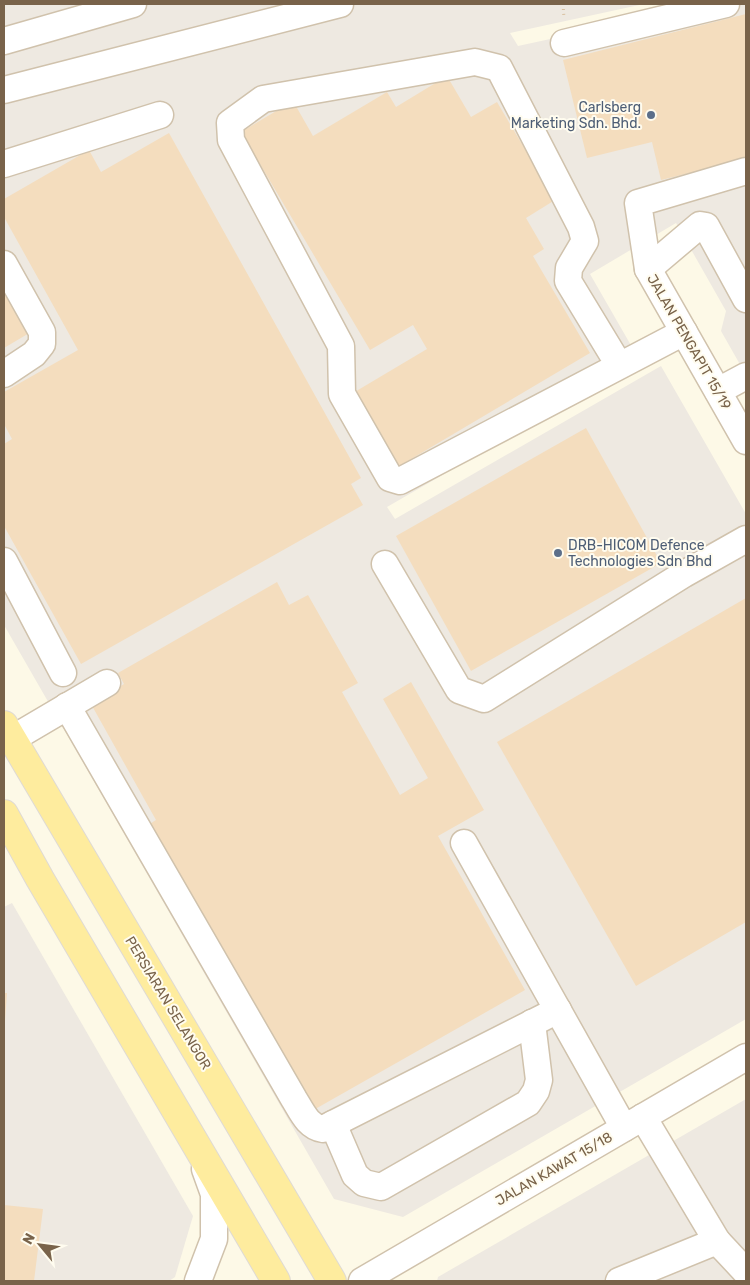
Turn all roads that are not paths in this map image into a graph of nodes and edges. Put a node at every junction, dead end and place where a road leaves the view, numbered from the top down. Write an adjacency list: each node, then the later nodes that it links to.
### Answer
1 (134, 4): 4 (street)
2 (340, 4): 6 (street)
3 (726, 4): 5 (street)
4 (4, 41)
5 (564, 44)
6 (4, 90)
7 (160, 115): 8 (street)
8 (4, 164)
9 (746, 171): 11 (street)
10 (4, 264): 15 (street)
11 (648, 269): 12 (street); 13 (street, JALAN PENGAPIT 15/19)
12 (746, 299)
13 (684, 332): 14 (street); 17 (street, JALAN PENGAPIT 15/19)
14 (619, 366): 14 (street)
15 (4, 374)
16 (746, 376): 17 (street)
17 (718, 392): 18 (street, JALAN PENGAPIT 15/19)
18 (746, 441)
19 (746, 538): 21 (street)
20 (4, 561): 22 (street)
21 (385, 564)
22 (63, 673)
23 (107, 683): 24 (street)
24 (67, 706): 25 (street); 32 (street)
25 (8, 732): 38 (main road, PERSIARAN SELANGOR)
26 (4, 814): 33 (main road)
27 (464, 843): 28 (street)
28 (558, 1010): 29 (street); 31 (street)
29 (532, 1023): 32 (street); 32 (street)
30 (746, 1057): 31 (street, JALAN KAWAT 15/18)
31 (634, 1122): 34 (street); 39 (street, JALAN KAWAT 15/18)
32 (333, 1124)
33 (198, 1148): 36 (street); 37 (main road)
34 (717, 1241): 35 (street); 40 (street)
35 (746, 1272)
36 (198, 1281)
37 (276, 1281)
38 (332, 1281)
39 (362, 1281)
40 (619, 1281)

